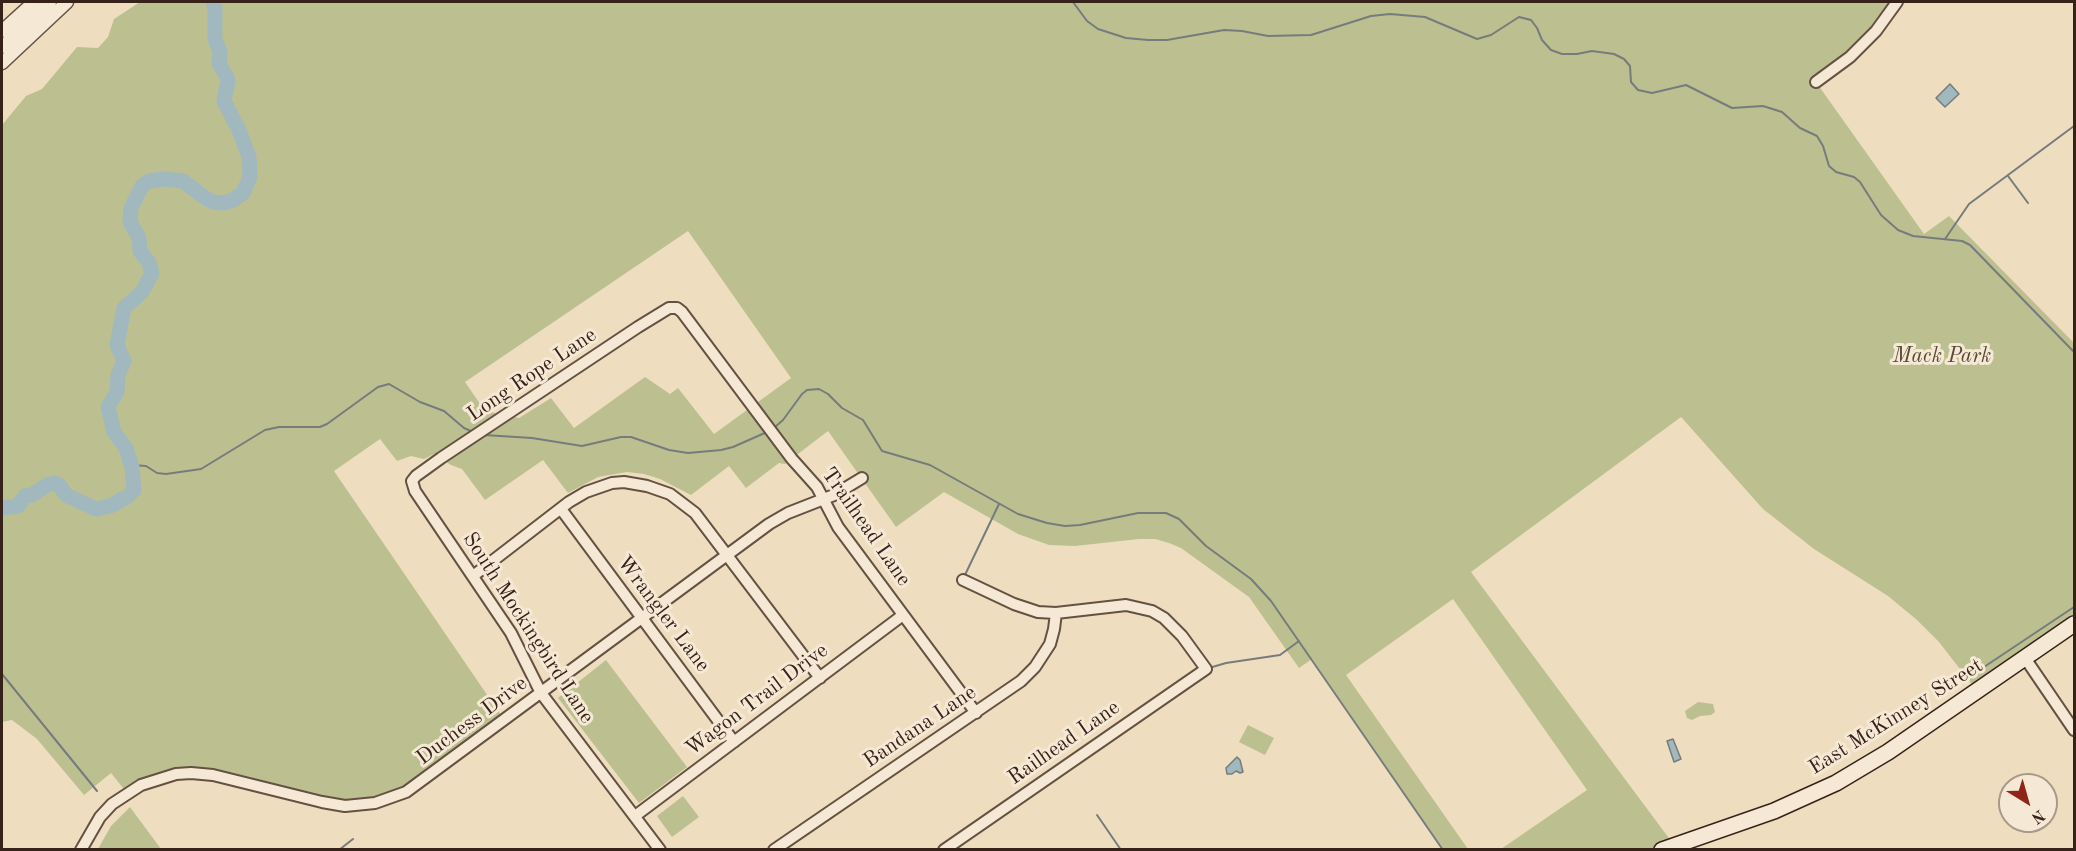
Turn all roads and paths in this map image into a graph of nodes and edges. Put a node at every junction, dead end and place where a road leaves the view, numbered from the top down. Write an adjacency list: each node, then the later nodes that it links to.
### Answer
1 (21, 2): 6 (street)
2 (34, 2): 6 (street)
3 (48, 2): 8 (street)
4 (67, 2): 9 (street)
5 (1897, 2): 10 (street)
6 (15, 18): 7 (street)
7 (2, 31)
8 (2, 48)
9 (2, 63)
10 (1816, 82)
11 (677, 308): 13 (street, Long Rope Lane); 14 (street, Trailhead Lane)
12 (862, 478): 14 (street, Duchess Drive)
13 (412, 481): 17 (street, South Mockingbird Lane)
14 (824, 499): 16 (street, Duchess Drive); 20 (street, Trailhead Lane)
15 (561, 509): 16 (street); 17 (street); 21 (street, Wrangler Lane)
16 (726, 555): 21 (street, Duchess Drive); 24 (street)
17 (473, 576): 25 (street, South Mockingbird Lane)
18 (963, 580): 19 (street)
19 (1056, 612): 26 (street, Bandana Lane); 33 (street, Railhead Lane)
20 (903, 615): 24 (street, Wagon Trail Drive); 26 (street, Trailhead Lane)
21 (641, 618): 25 (street, Duchess Drive); 28 (street, Wrangler Lane)
22 (2074, 624): 23 (main road, East McKinney Street)
23 (2025, 658): 27 (street); 34 (main road, East McKinney Street)
24 (820, 678): 28 (street, Wagon Trail Drive)
25 (541, 693): 29 (street, South Mockingbird Lane); 30 (street, Duchess Drive)
26 (976, 713): 32 (street, Bandana Lane)
27 (2074, 730)
28 (734, 742): 29 (street, Wagon Trail Drive)
29 (635, 816): 31 (street, South Mockingbird Lane)
30 (81, 849)
31 (660, 849)
32 (774, 849)
33 (944, 849)
34 (1662, 849)

